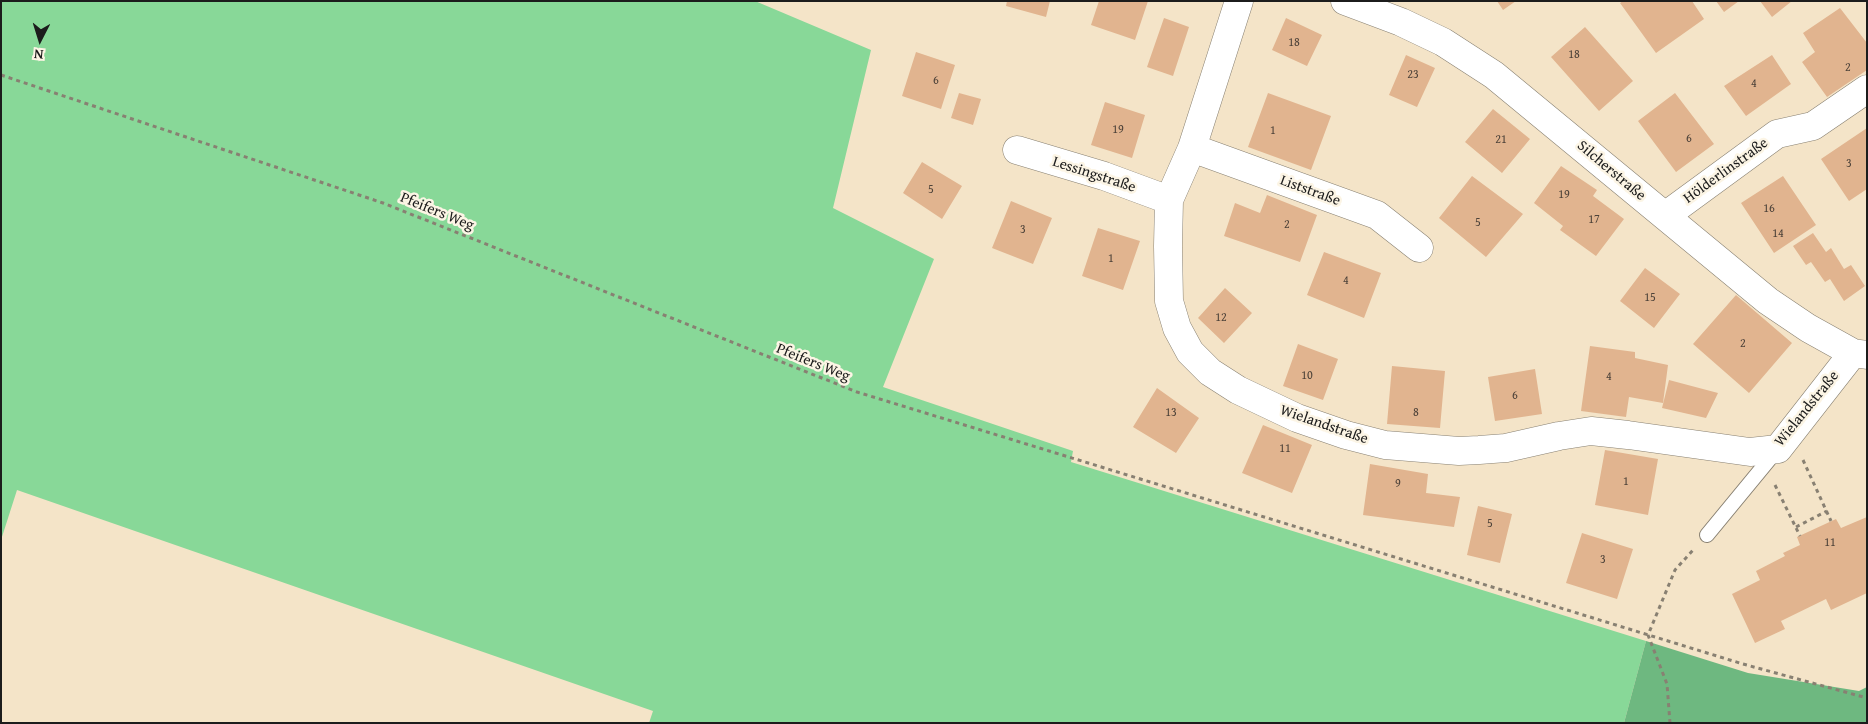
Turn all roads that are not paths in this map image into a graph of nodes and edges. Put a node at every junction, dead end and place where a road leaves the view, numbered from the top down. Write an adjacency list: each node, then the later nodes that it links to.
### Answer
1 (1239, 1): 4 (street, Wielandstraße)
2 (1345, 1): 7 (street, Silcherstraße)
3 (1867, 89): 7 (street, Hölderlinstraße)
4 (1192, 148): 6 (street, Wielandstraße); 8 (street, Liststraße)
5 (1017, 150): 6 (street, Lessingstraße)
6 (1169, 200): 10 (street, Wielandstraße)
7 (1665, 216): 9 (street, Silcherstraße)
8 (1419, 248)
9 (1860, 354): 10 (street, Wielandstraße)
10 (1778, 448): 11 (lane)
11 (1707, 535)

